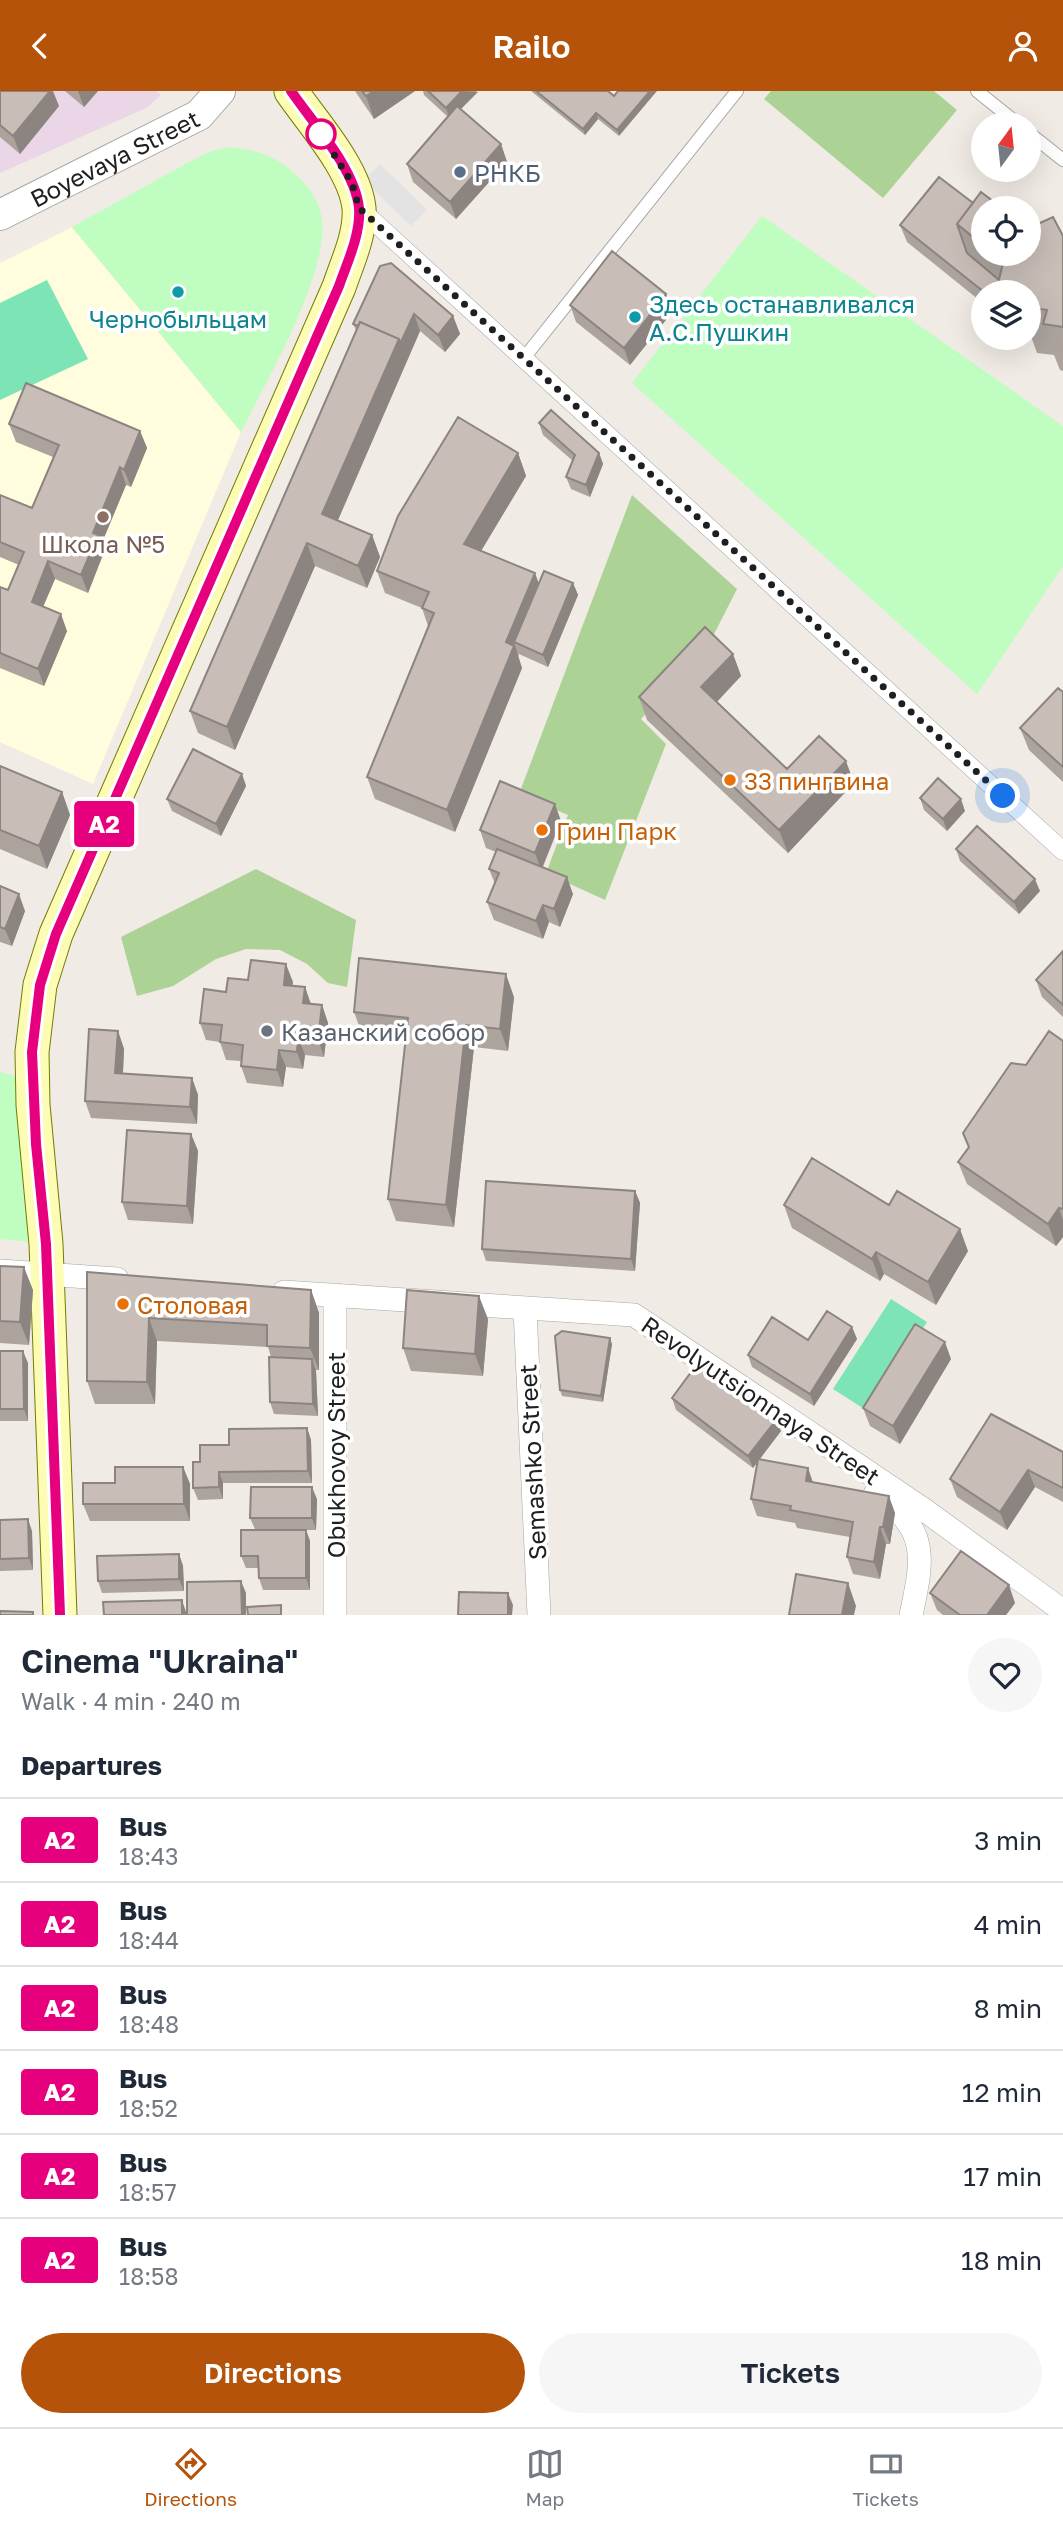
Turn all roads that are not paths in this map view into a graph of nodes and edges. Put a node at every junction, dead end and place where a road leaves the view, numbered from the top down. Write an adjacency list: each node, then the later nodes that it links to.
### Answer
1 (220, 91): 9 (street, Boyevaya Street)
2 (291, 91): 8 (main road)
3 (737, 91): 10 (lane)
4 (977, 91): 5 (lane)
5 (1003, 112)
6 (1041, 143): 7 (lane)
7 (1063, 160)
8 (359, 208): 10 (street); 13 (main road)
9 (0, 215)
10 (524, 358): 11 (street)
11 (1063, 851)
12 (0, 1271): 13 (street)
13 (47, 1274): 14 (street); 20 (main road)
14 (143, 1281)
15 (266, 1290): 16 (street, Revolyutsionnaya Street)
16 (334, 1295): 17 (street, Revolyutsionnaya Street); 21 (street, Obukhovoy Street)
17 (525, 1309): 18 (street, Revolyutsionnaya Street); 22 (street, Semashko Street)
18 (836, 1451): 19 (street, Revolyutsionnaya Street); 23 (street)
19 (1063, 1611)
20 (60, 1615)
21 (335, 1615)
22 (539, 1615)
23 (911, 1615)

